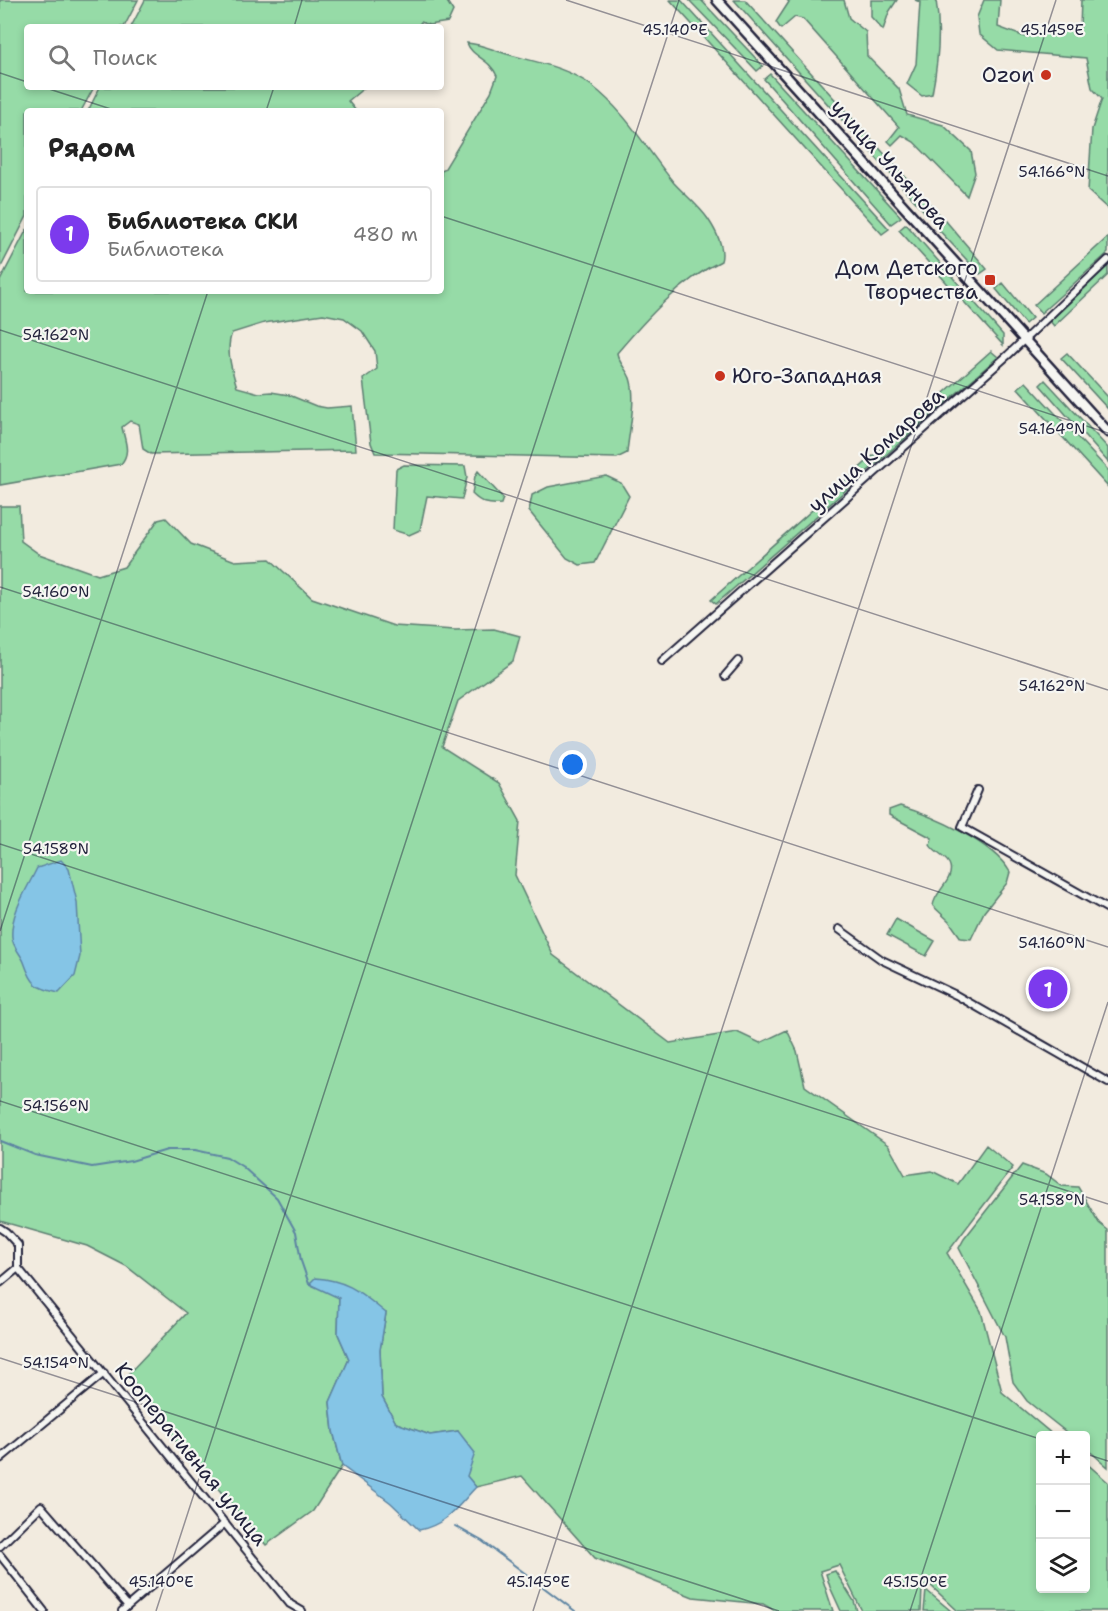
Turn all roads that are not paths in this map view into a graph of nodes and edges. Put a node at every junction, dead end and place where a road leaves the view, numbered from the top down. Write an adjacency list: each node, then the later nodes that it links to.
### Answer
1 (717, 0): 3 (main road, улица Ульянова)
2 (1108, 260): 3 (street, улица Комарова)
3 (1024, 339): 4 (main road, улица Ульянова); 6 (street, улица Комарова)
4 (1108, 432)
5 (738, 660): 7 (street)
6 (662, 661)
7 (725, 676)
8 (978, 790): 9 (street)
9 (1108, 909)
10 (839, 929): 11 (street)
11 (1108, 1082)
12 (0, 1228): 13 (street, Кооперативная улица)
13 (18, 1268): 14 (street); 15 (street, Кооперативная улица)
14 (0, 1283)
15 (104, 1373): 16 (street); 17 (street, Кооперативная улица)
16 (0, 1459)
17 (225, 1523): 20 (street); 23 (street, Кооперативная улица)
18 (0, 1546): 20 (street)
19 (0, 1555): 21 (street)
20 (128, 1606): 22 (street)
21 (44, 1611)
22 (122, 1611)
23 (302, 1611)

